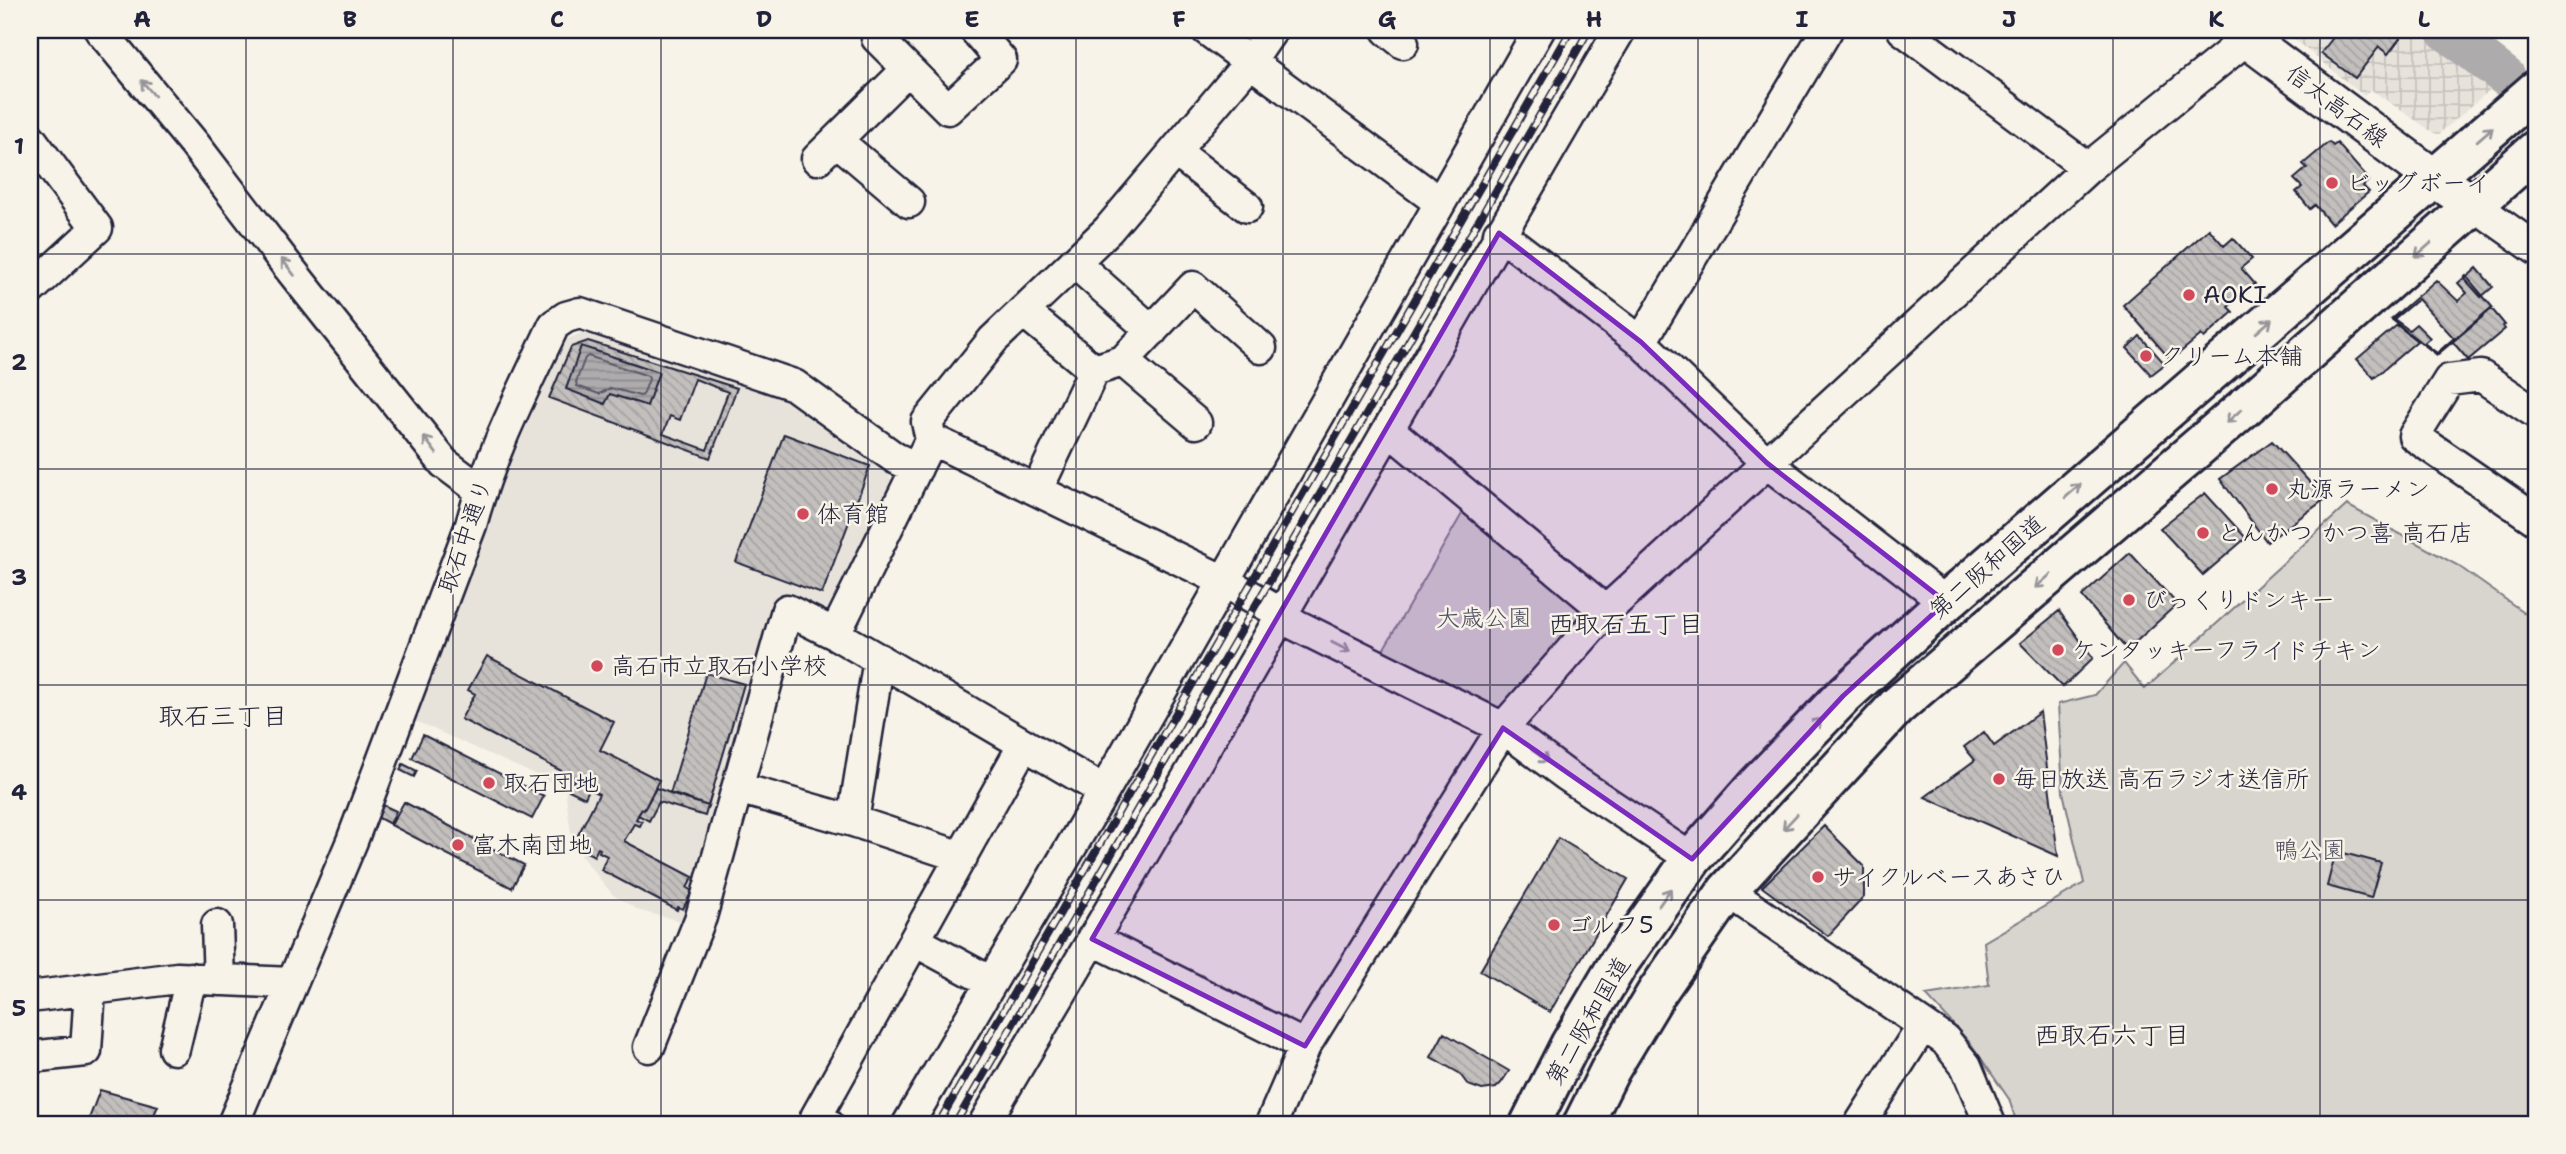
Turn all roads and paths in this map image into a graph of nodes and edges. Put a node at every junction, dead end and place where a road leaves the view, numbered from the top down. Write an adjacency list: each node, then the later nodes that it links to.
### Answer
1 (100, 30): 39 (street, one-way to 1)
2 (975, 30): 12 (street)
3 (1207, 30): 11 (street)
4 (1272, 30): 11 (street)
5 (1539, 30): 20 (street)
6 (1620, 30): 23 (street)
7 (1827, 30): 29 (street)
8 (1903, 30): 17 (street)
9 (2247, 33): 17 (street); 18 (main road, 信太高石線)
10 (877, 38): 12 (street)
11 (1250, 62): 16 (street); 20 (street)
12 (908, 69): 19 (street)
13 (2536, 90): 18 (highway, 第二阪和国道, one-way to 13)
14 (30, 138): 26 (street)
15 (2536, 150): 21 (highway, 第二阪和国道)
16 (1175, 151): 22 (street); 25 (street)
17 (2088, 168): 37 (street)
18 (2434, 178): 21 (main road, 信太高石線); 43 (highway, 第二阪和国道, one-way to 18)
19 (909, 202)
20 (1439, 202): 42 (street)
21 (2474, 205): 24 (street); 55 (highway, 第二阪和国道, one-way to 55)
22 (1247, 207)
23 (1499, 233): 29 (street); 35 (street)
24 (2536, 249)
25 (1074, 262): 27 (street); 28 (street)
26 (30, 290)
27 (1023, 311): 32 (street); 36 (street)
28 (1152, 331): 30 (street); 31 (street)
29 (1641, 342): 37 (street)
30 (1261, 348)
31 (1123, 361): 32 (street); 34 (street)
32 (1094, 370): 40 (street)
33 (2536, 414): 41 (street)
34 (1196, 423)
35 (1389, 430): 44 (street); 45 (street)
36 (931, 439): 38 (street); 40 (street)
37 (1767, 463): 43 (street); 44 (street)
38 (917, 468): 39 (street, 取石中通り); 46 (street)
39 (480, 490): 61 (street, 取石中通り)
40 (1037, 491): 42 (street)
41 (2536, 520)
42 (1224, 581): 45 (street); 51 (street)
43 (1947, 602): 54 (highway, 第二阪和国道, one-way to 43)
44 (1606, 611): 48 (street)
45 (1282, 614): 48 (street, one-way to 48); 57 (street)
46 (835, 634): 47 (street); 50 (street)
47 (879, 660): 49 (street); 52 (street)
48 (1503, 728): 54 (street, one-way to 54); 65 (street)
49 (1024, 744): 51 (street); 53 (street)
50 (738, 788): 52 (street); 66 (street)
51 (1104, 791): 60 (street)
52 (853, 821): 53 (street)
53 (962, 857): 58 (street)
54 (1692, 859): 74 (highway, 第二阪和国道, one-way to 54)
55 (1727, 891): 64 (street); 75 (highway, 第二阪和国道)
56 (217, 925): 59 (street)
57 (1092, 939): 65 (street); 72 (street)
58 (915, 941): 60 (street); 70 (street)
59 (205, 979): 61 (street); 62 (street); 67 (street)
60 (991, 982): 71 (street)
61 (292, 983): 69 (street, 取石中通り)
62 (90, 989): 63 (street); 68 (street)
63 (30, 997)
64 (1923, 1025): 76 (street); 77 (street)
65 (1305, 1046): 73 (street)
66 (649, 1047)
67 (174, 1049)
68 (30, 1057)
69 (233, 1124)
70 (828, 1124)
71 (908, 1124)
72 (984, 1124)
73 (1272, 1124)
74 (1530, 1124)
75 (1583, 1124)
76 (1860, 1124)
77 (1990, 1124)

